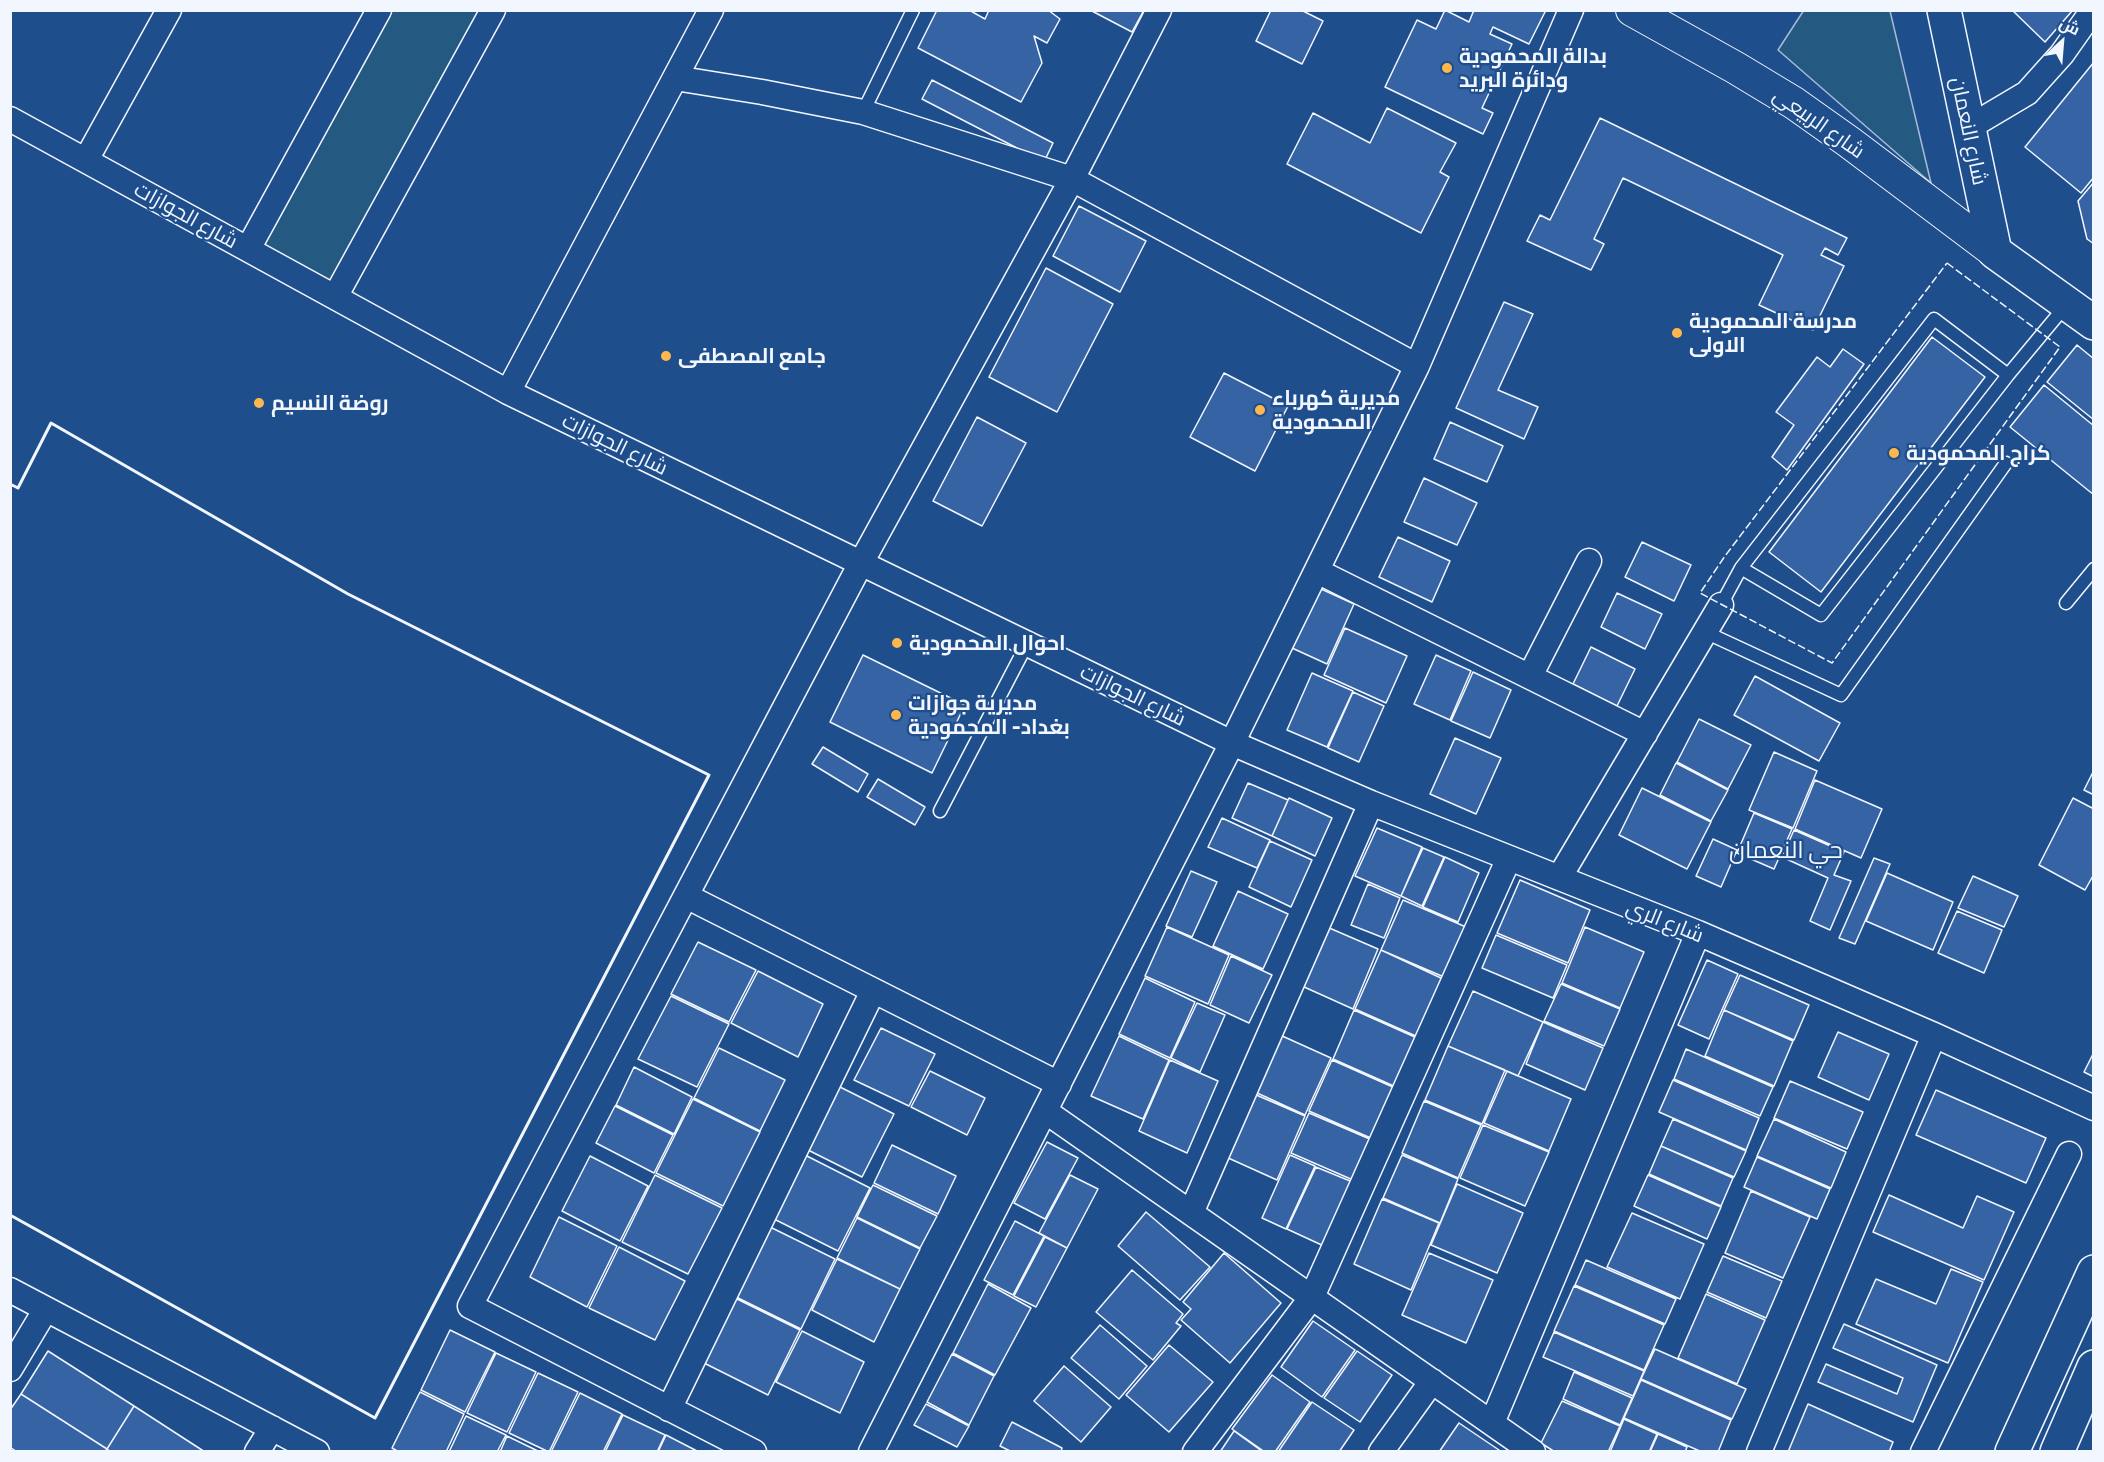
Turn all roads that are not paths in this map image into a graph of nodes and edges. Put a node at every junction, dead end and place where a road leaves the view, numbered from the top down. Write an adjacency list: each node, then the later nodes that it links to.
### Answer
1 (169, 10): 15 (street)
2 (379, 10): 17 (street)
3 (493, 10): 19 (street)
4 (711, 10): 11 (street)
5 (913, 10): 12 (lane)
6 (1159, 10): 16 (street)
7 (1571, 10): 22 (street)
8 (1632, 10): 18 (street, شارع الربيعي)
9 (1944, 10): 14 (main road, شارع النعمان)
10 (2093, 10): 14 (street)
11 (675, 78): 12 (street); 24 (street)
12 (863, 112): 16 (street)
13 (10, 118): 15 (street, شارع الجوازات)
14 (1968, 128): 18 (main road, شارع النعمان)
15 (86, 160): 17 (street, شارع الجوازات)
16 (1072, 179): 22 (street); 27 (street)
17 (248, 249): 19 (street, شارع الجوازات)
18 (1995, 252): 20 (main road)
19 (335, 297): 24 (street, شارع الجوازات)
20 (2068, 303): 21 (main road); 23 (lane)
21 (2094, 323)
22 (1417, 366): 30 (street)
23 (2008, 375): 28 (lane); 28 (lane)
24 (508, 392): 27 (street, شارع الجوازات)
25 (2006, 463): 33 (lane)
26 (1589, 561): 35 (street)
27 (861, 563): 34 (street, شارع الجوازات); 42 (street)
28 (1741, 568): 32 (lane)
29 (2094, 569): 31 (lane)
30 (1317, 571): 35 (street); 37 (street)
31 (2066, 603)
32 (1721, 605): 33 (street)
33 (1705, 632): 36 (street)
34 (1027, 644): 37 (street, شارع الجوازات); 39 (lane)
35 (1530, 676): 36 (street)
36 (1645, 734): 41 (street)
37 (1233, 743): 38 (street, شارع الري); 46 (street)
38 (1371, 803): 40 (street, شارع الري); 50 (street)
39 (940, 811)
40 (1509, 858): 41 (street, شارع الري); 53 (street)
41 (1559, 878): 43 (street, شارع الري)
42 (686, 896): 44 (street); 58 (street)
43 (1698, 933): 45 (street, شارع الري); 59 (street)
44 (873, 991): 46 (street); 58 (street)
45 (1934, 1035): 47 (street, شارع الري); 68 (street)
46 (1059, 1084): 48 (street)
47 (2094, 1108)
48 (1045, 1111): 50 (street); 64 (street)
49 (2068, 1154): 69 (street)
50 (1191, 1213): 53 (street)
51 (2094, 1272): 70 (main road)
52 (10, 1290): 54 (street)
53 (1312, 1297): 57 (street); 65 (street)
54 (46, 1309): 56 (street); 60 (street)
55 (2094, 1367): 71 (main road)
56 (10, 1368)
57 (1432, 1381): 59 (street); 66 (street)
58 (669, 1409): 63 (street)
59 (1492, 1423): 67 (street)
60 (272, 1428): 61 (street); 62 (street)
61 (256, 1452)
62 (317, 1452)
63 (754, 1452)
64 (871, 1452)
65 (1194, 1452)
66 (1381, 1452)
67 (1533, 1452)
68 (1759, 1452)
69 (1923, 1452)
70 (2012, 1452)
71 (2056, 1452)

